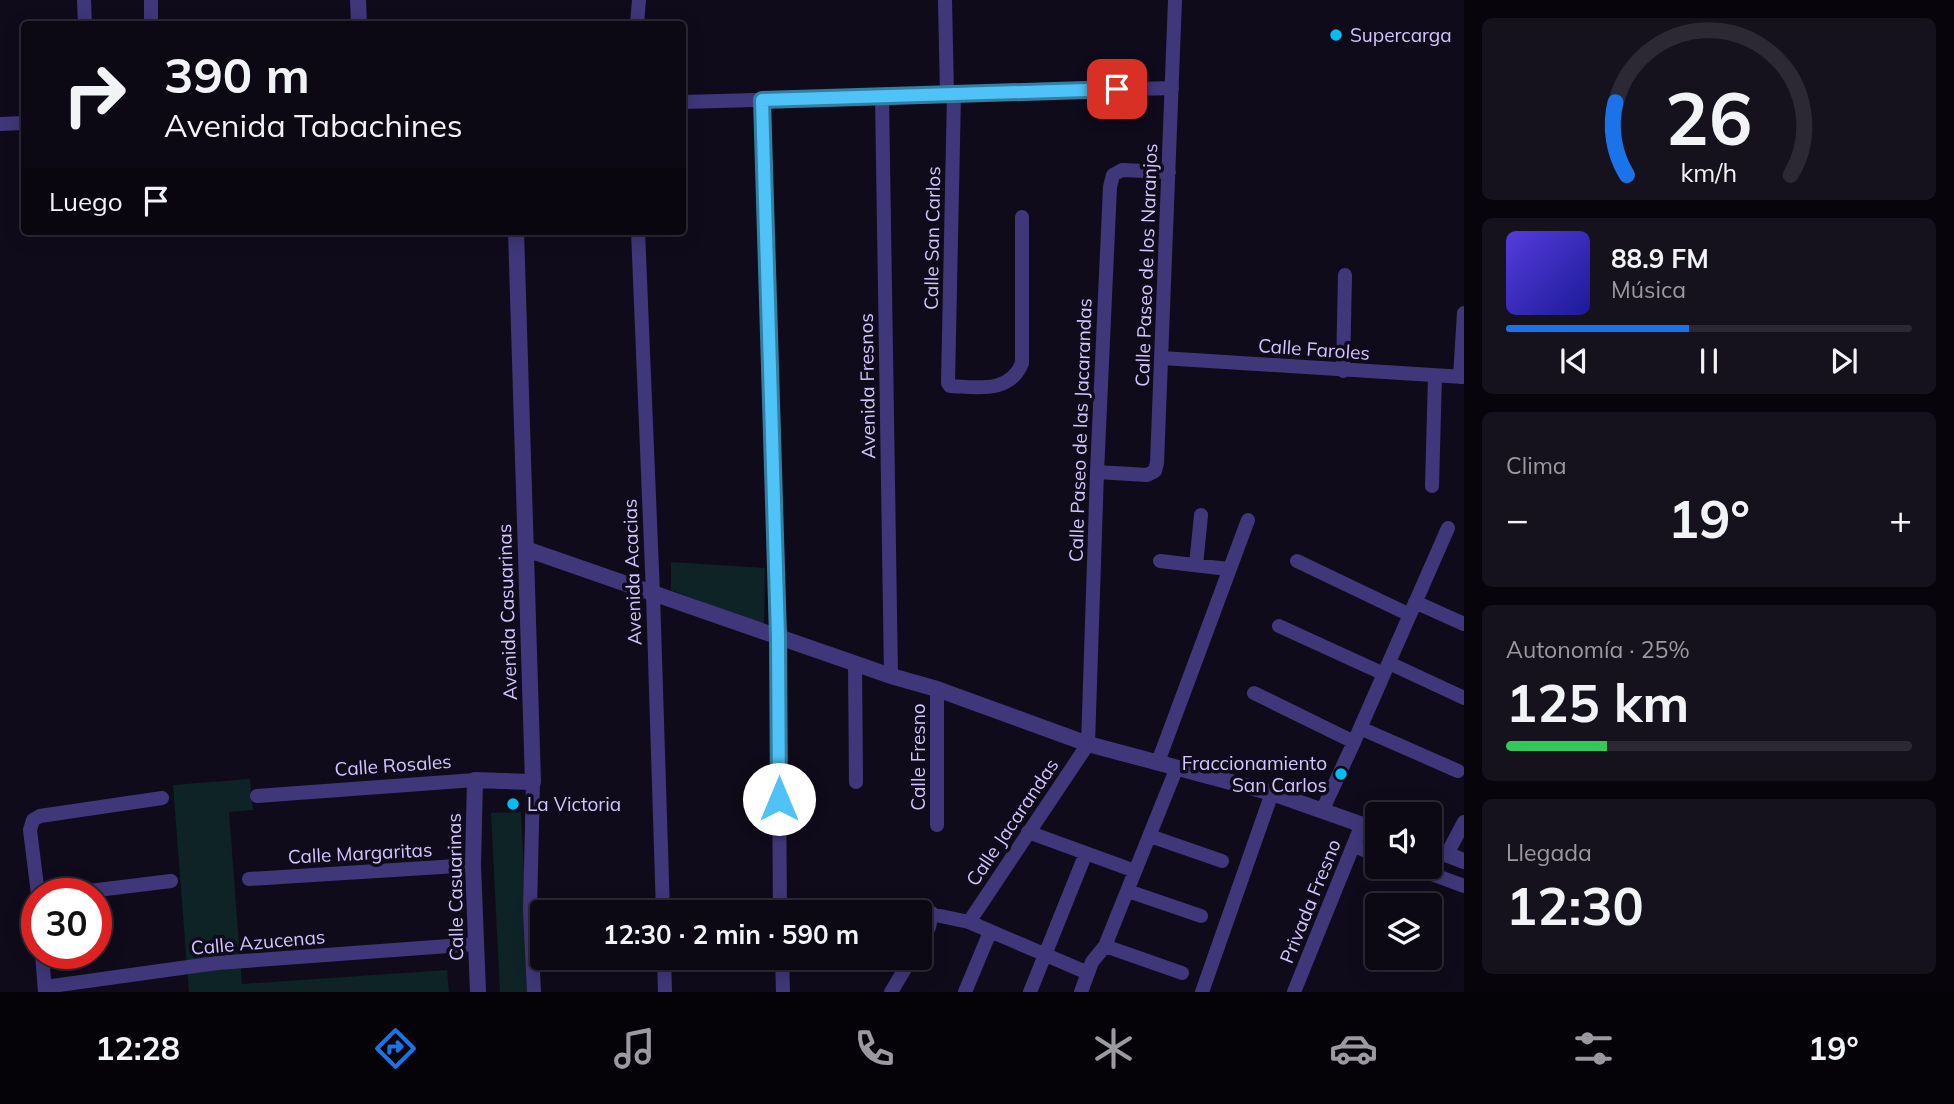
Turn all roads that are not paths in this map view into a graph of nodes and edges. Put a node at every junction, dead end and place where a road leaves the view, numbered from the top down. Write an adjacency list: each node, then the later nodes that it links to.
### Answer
1 (84, 0): 7 (street)
2 (151, 0): 8 (street)
3 (358, 0): 9 (street)
4 (639, 0): 10 (street)
5 (945, 0): 12 (street, Calle San Carlos)
6 (1175, 0): 11 (street, Calle Paseo de los Naranjos)
7 (85, 21)
8 (151, 21)
9 (359, 21)
10 (637, 21)
11 (1172, 88): 12 (street); 18 (street, Calle Paseo de los Naranjos)
12 (951, 94): 13 (street); 19 (street, Calle San Carlos)
13 (882, 96): 14 (street); 45 (street, Avenida Fresnos)
14 (762, 100): 15 (street); 42 (street)
15 (686, 103)
16 (21, 123): 17 (street)
17 (0, 124)
18 (1169, 172): 24 (street, Calle Paseo de los Naranjos); 28 (street, Calle Paseo de las Jacarandas)
19 (1022, 216)
20 (516, 235): 33 (street, Avenida Casuarinas)
21 (638, 235): 38 (street, Avenida Acacias)
22 (1345, 275): 25 (street)
23 (1464, 313): 27 (street)
24 (1162, 358): 25 (street, Calle Faroles); 28 (street, Calle Paseo de los Naranjos)
25 (1343, 371): 26 (street, Calle Faroles)
26 (1435, 376): 27 (street, Calle Faroles); 29 (street)
27 (1462, 377)
28 (1097, 472): 51 (street, Calle Paseo de las Jacarandas)
29 (1432, 486)
30 (1201, 515): 36 (street)
31 (1248, 520): 37 (street)
32 (1448, 528): 39 (street)
33 (526, 549): 38 (street); 56 (street, Avenida Casuarinas)
34 (1160, 561): 36 (street)
35 (1297, 561): 39 (street)
36 (1196, 565): 37 (street)
37 (1228, 569): 52 (street)
38 (653, 594): 42 (street); 85 (street, Avenida Acacias)
39 (1413, 608): 40 (street); 44 (street)
40 (1464, 624)
41 (1279, 626): 44 (street)
42 (778, 636): 43 (street); 86 (street)
43 (855, 663): 45 (street); 57 (street)
44 (1386, 669): 48 (street); 49 (street)
45 (891, 676): 46 (street)
46 (937, 689): 51 (street); 62 (street, Calle Fresno)
47 (1254, 693): 50 (street)
48 (1464, 698)
49 (1360, 728): 50 (street); 54 (street)
50 (1354, 742): 61 (street)
51 (1088, 744): 52 (street); 65 (street, Calle Jacarandas)
52 (1158, 762): 53 (street)
53 (1177, 767): 58 (street); 67 (street)
54 (1458, 771)
55 (475, 780): 56 (street, Calle Rosales); 59 (street, Calle Rosales); 75 (street, Calle Casuarinas)
56 (533, 782): 84 (street, Avenida Casuarinas)
57 (856, 782)
58 (1272, 793): 61 (street); 110 (street)
59 (257, 796)
60 (162, 798): 77 (street)
61 (1322, 809): 63 (street)
62 (937, 825)
63 (1365, 825)
64 (1462, 830): 72 (street)
65 (1028, 832): 70 (street); 89 (street, Calle Jacarandas)
66 (1365, 832): 68 (street, Privada Fresno)
67 (1150, 836): 73 (street); 76 (street)
68 (1354, 846): 69 (street); 111 (street, Privada Fresno)
69 (1365, 850)
70 (1086, 852): 76 (street); 93 (street)
71 (1442, 852): 72 (street)
72 (1447, 854): 74 (street)
73 (1222, 861)
74 (1464, 861)
75 (473, 865): 78 (street, Calle Margaritas); 91 (street, Calle Casuarinas)
76 (1136, 871): 83 (street)
77 (36, 878)
78 (249, 878)
79 (1442, 878): 81 (street)
80 (171, 881): 82 (street)
81 (1464, 886)
82 (112, 888)
83 (1128, 891): 88 (street); 92 (street)
84 (530, 900)
85 (662, 900)
86 (780, 900)
87 (932, 913): 89 (street)
88 (1201, 916)
89 (970, 922): 90 (street)
90 (990, 932): 93 (street); 107 (street)
91 (476, 944): 101 (street, Calle Azucenas); 102 (street, Calle Casuarinas)
92 (1105, 946): 99 (street); 100 (street)
93 (1044, 954): 99 (street); 108 (street)
94 (43, 969): 101 (street)
95 (533, 970): 103 (street, Avenida Casuarinas)
96 (664, 970): 104 (street)
97 (782, 970): 105 (street)
98 (904, 970): 106 (street)
99 (1088, 973): 109 (street)
100 (1182, 973)
101 (45, 990)
102 (478, 992)
103 (534, 992)
104 (665, 992)
105 (783, 992)
106 (891, 992)
107 (965, 992)
108 (1030, 992)
109 (1082, 992)
110 (1202, 992)
111 (1294, 992)

